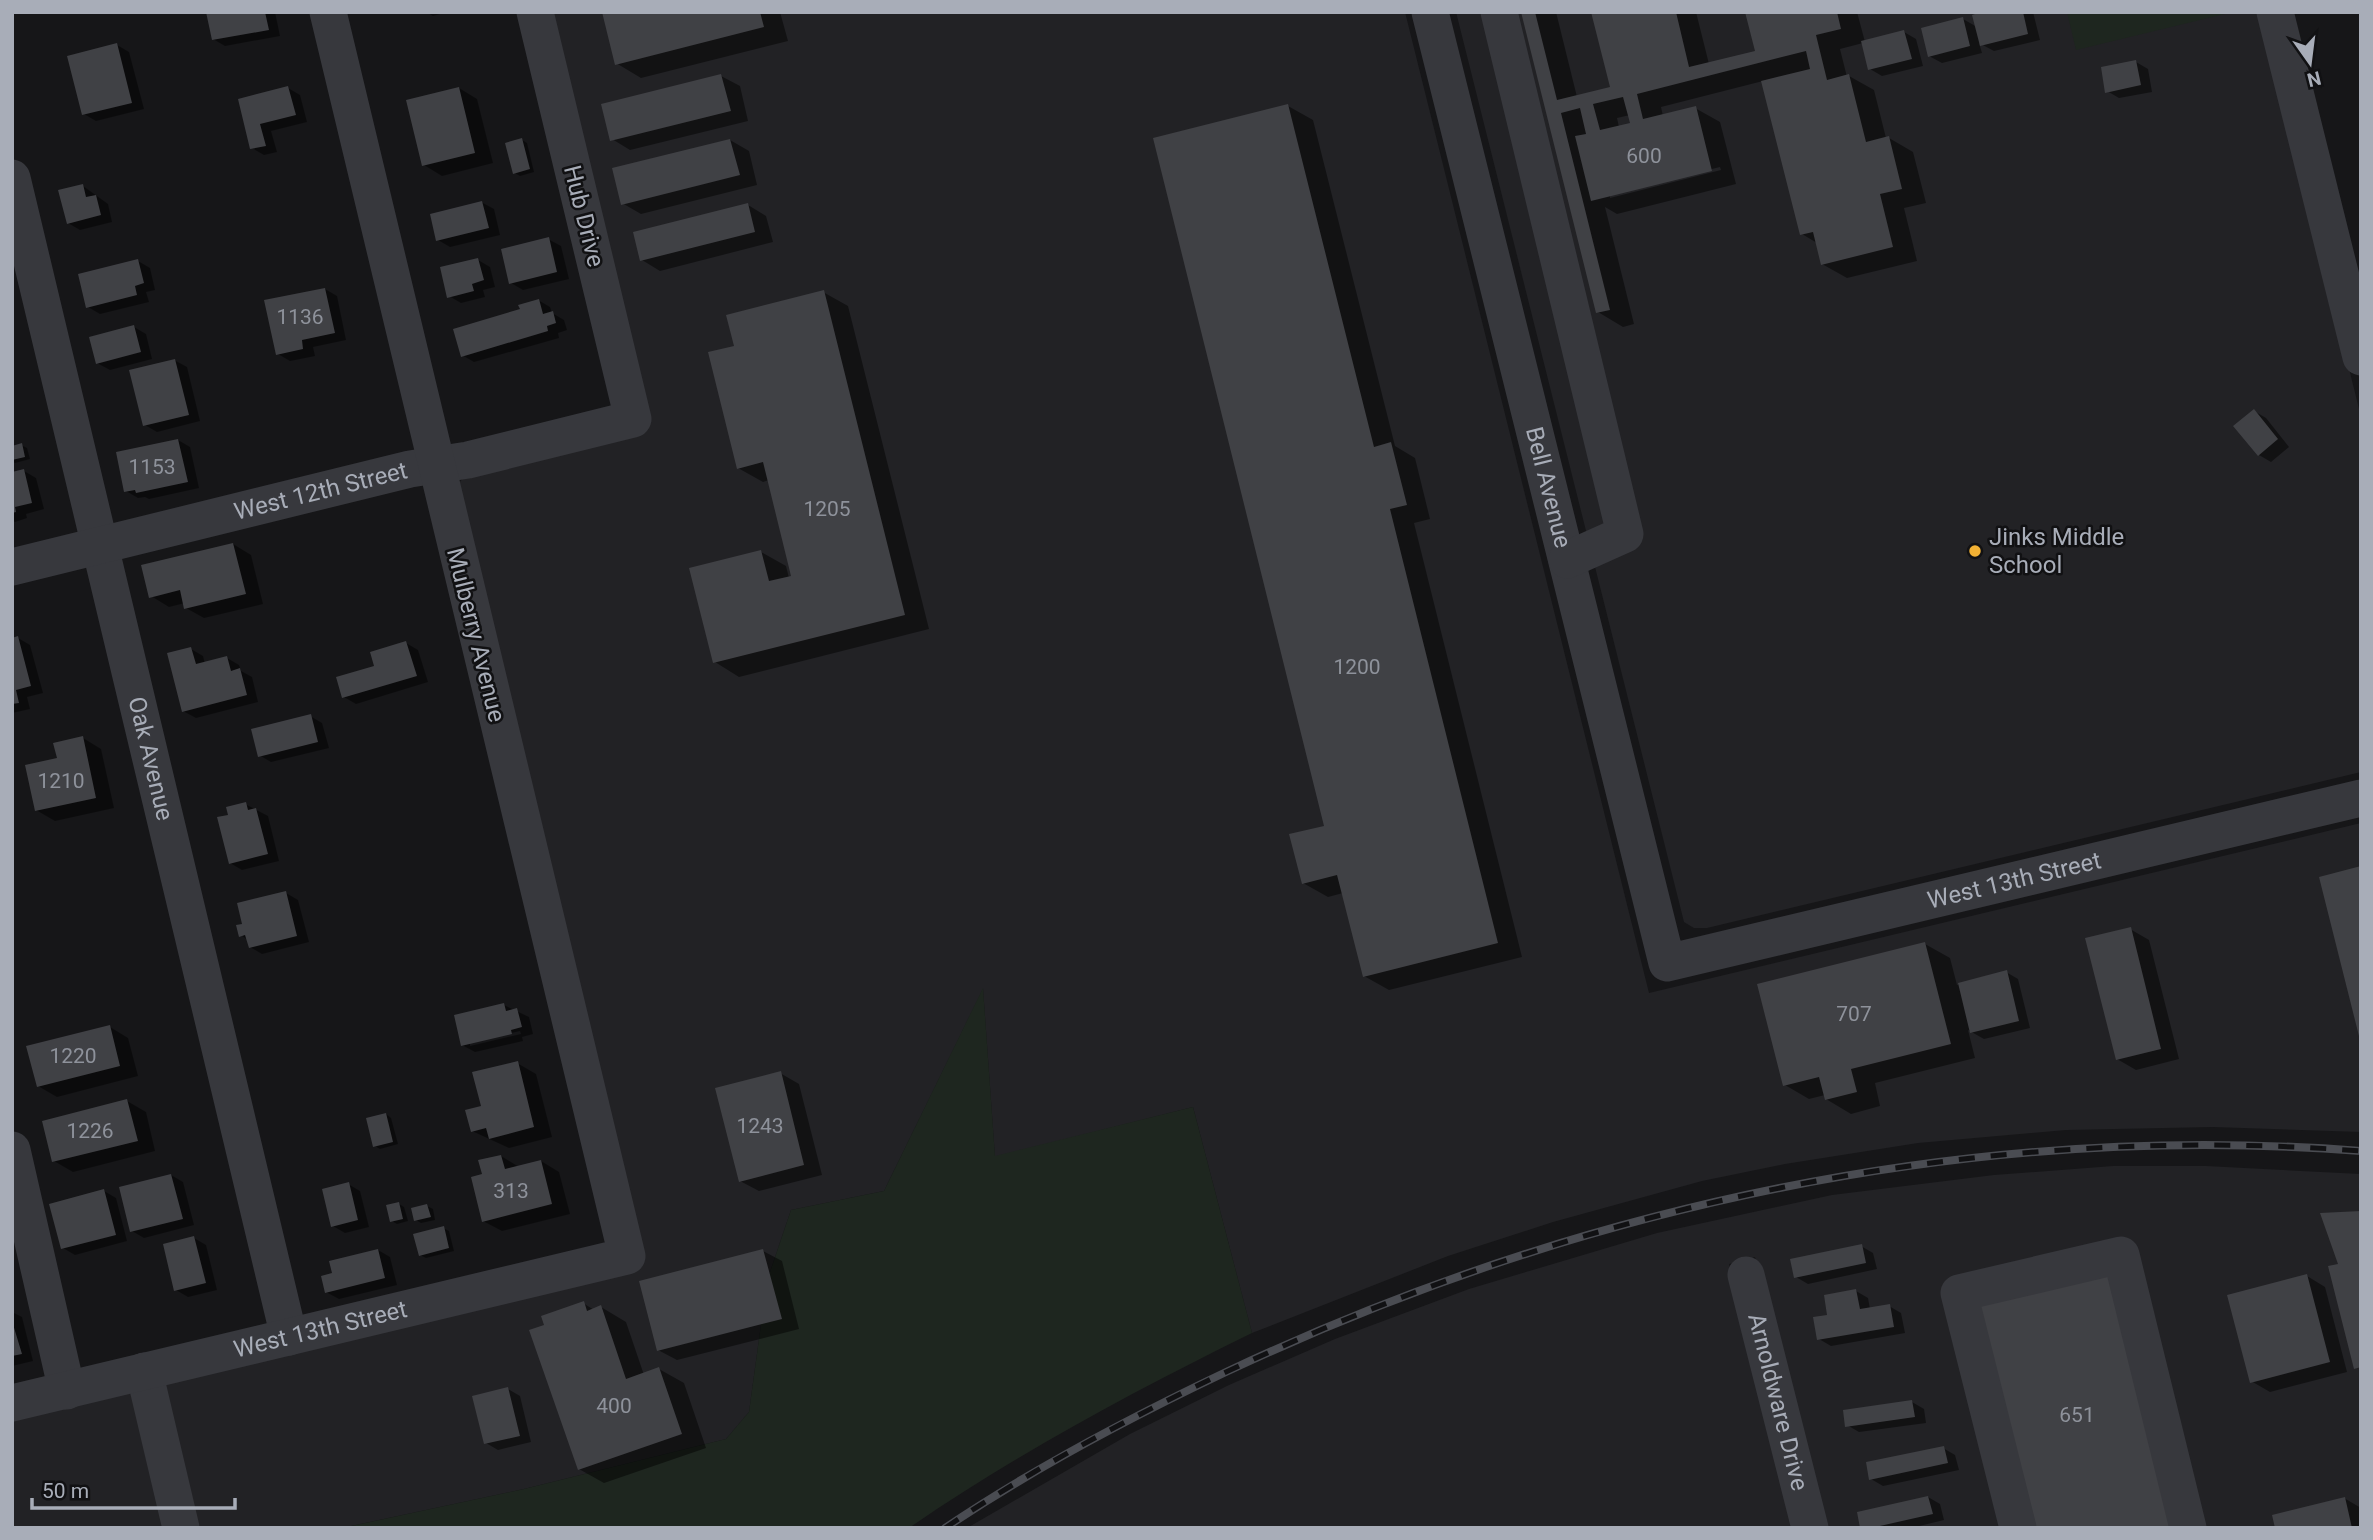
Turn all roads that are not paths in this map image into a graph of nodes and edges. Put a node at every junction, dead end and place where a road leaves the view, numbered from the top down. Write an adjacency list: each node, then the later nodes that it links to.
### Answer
1 (328, 12): 9 (street, Mulberry Avenue)
2 (535, 12): 8 (street, Hub Drive)
3 (1430, 12): 11 (street, Bell Avenue)
4 (1499, 12): 11 (street)
5 (2275, 12): 7 (street)
6 (12, 178): 10 (street, Oak Avenue)
7 (2361, 357)
8 (633, 419): 9 (street, West 12th Street)
9 (435, 465): 10 (street, West 12th Street); 16 (street, Mulberry Avenue)
10 (98, 544): 12 (street, West 12th Street); 18 (street, Oak Avenue)
11 (1567, 560): 14 (street, Bell Avenue)
12 (12, 567)
13 (2361, 798): 14 (street, West 13th Street)
14 (1667, 963)
15 (12, 1150): 20 (street)
16 (626, 1256): 18 (street, West 13th Street)
17 (1746, 1275): 23 (street, Arnoldware Drive)
18 (289, 1337): 19 (street, West 13th Street)
19 (144, 1371): 20 (street, West 13th Street); 22 (street)
20 (67, 1391): 21 (street, West 13th Street)
21 (12, 1403)
22 (181, 1528)
23 (1810, 1528)
24 (2018, 1528): 25 (street)
25 (2188, 1528)

